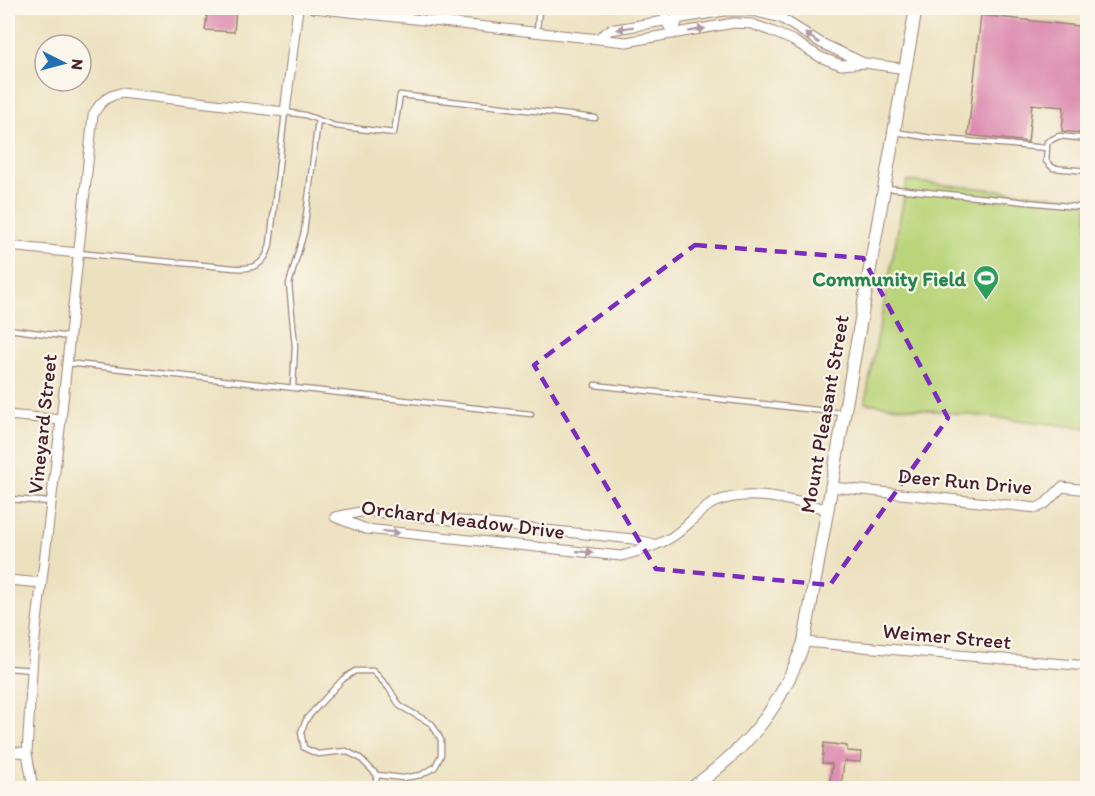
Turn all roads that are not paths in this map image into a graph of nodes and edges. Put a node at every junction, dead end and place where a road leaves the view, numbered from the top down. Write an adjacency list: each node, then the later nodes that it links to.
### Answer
1 (298, 8): 14 (street)
2 (314, 8): 9 (street)
3 (539, 8): 9 (lane)
4 (665, 8): 8 (street)
5 (676, 8): 7 (street)
6 (916, 8): 13 (main road, Mount Pleasant Street)
7 (678, 19): 8 (street); 10 (street); 12 (street, one-way to 7)
8 (666, 21): 10 (street); 11 (street, one-way to 11)
9 (537, 32): 11 (street)
10 (673, 34): 11 (street); 12 (street, one-way to 12)
11 (598, 38)
12 (865, 63): 13 (street)
13 (906, 69): 17 (main road, Mount Pleasant Street)
14 (285, 112): 16 (lane); 24 (lane); 24 (street, Vineyard Street)
15 (594, 118): 16 (lane)
16 (318, 120): 29 (lane)
17 (894, 132): 19 (lane); 21 (main road, Mount Pleasant Street)
18 (1088, 139): 19 (lane)
19 (1047, 148): 20 (lane)
20 (1088, 171)
21 (883, 187): 22 (lane); 30 (main road, Mount Pleasant Street)
22 (1088, 208)
23 (8, 246): 24 (street)
24 (78, 253): 26 (street, Vineyard Street)
25 (8, 329): 26 (lane)
26 (70, 337): 27 (street, Vineyard Street)
27 (67, 363): 29 (lane); 33 (street, Vineyard Street)
28 (595, 385): 30 (lane)
29 (293, 387): 32 (lane)
30 (844, 413): 34 (main road, Mount Pleasant Street)
31 (8, 414): 33 (street)
32 (531, 414)
33 (61, 420): 37 (street, Vineyard Street)
34 (832, 487): 35 (street, Deer Run Drive); 38 (main road, Mount Pleasant Street)
35 (1088, 490)
36 (8, 499): 37 (lane)
37 (51, 502): 41 (street, Vineyard Street)
38 (828, 508): 39 (street, Orchard Meadow Drive); 42 (main road, Mount Pleasant Street)
39 (654, 544): 39 (street, Orchard Meadow Drive, one-way to 39)
40 (8, 580): 41 (street)
41 (42, 583): 45 (street, Vineyard Street)
42 (804, 642): 43 (street, Weimer Street); 51 (main road, Mount Pleasant Street)
43 (1088, 666)
44 (8, 668): 45 (lane)
45 (32, 670): 47 (street, Vineyard Street)
46 (8, 751): 47 (street)
47 (27, 753): 49 (street, Vineyard Street)
48 (377, 775): 48 (lane); 50 (lane)
49 (33, 789)
50 (375, 789)
51 (692, 789)

